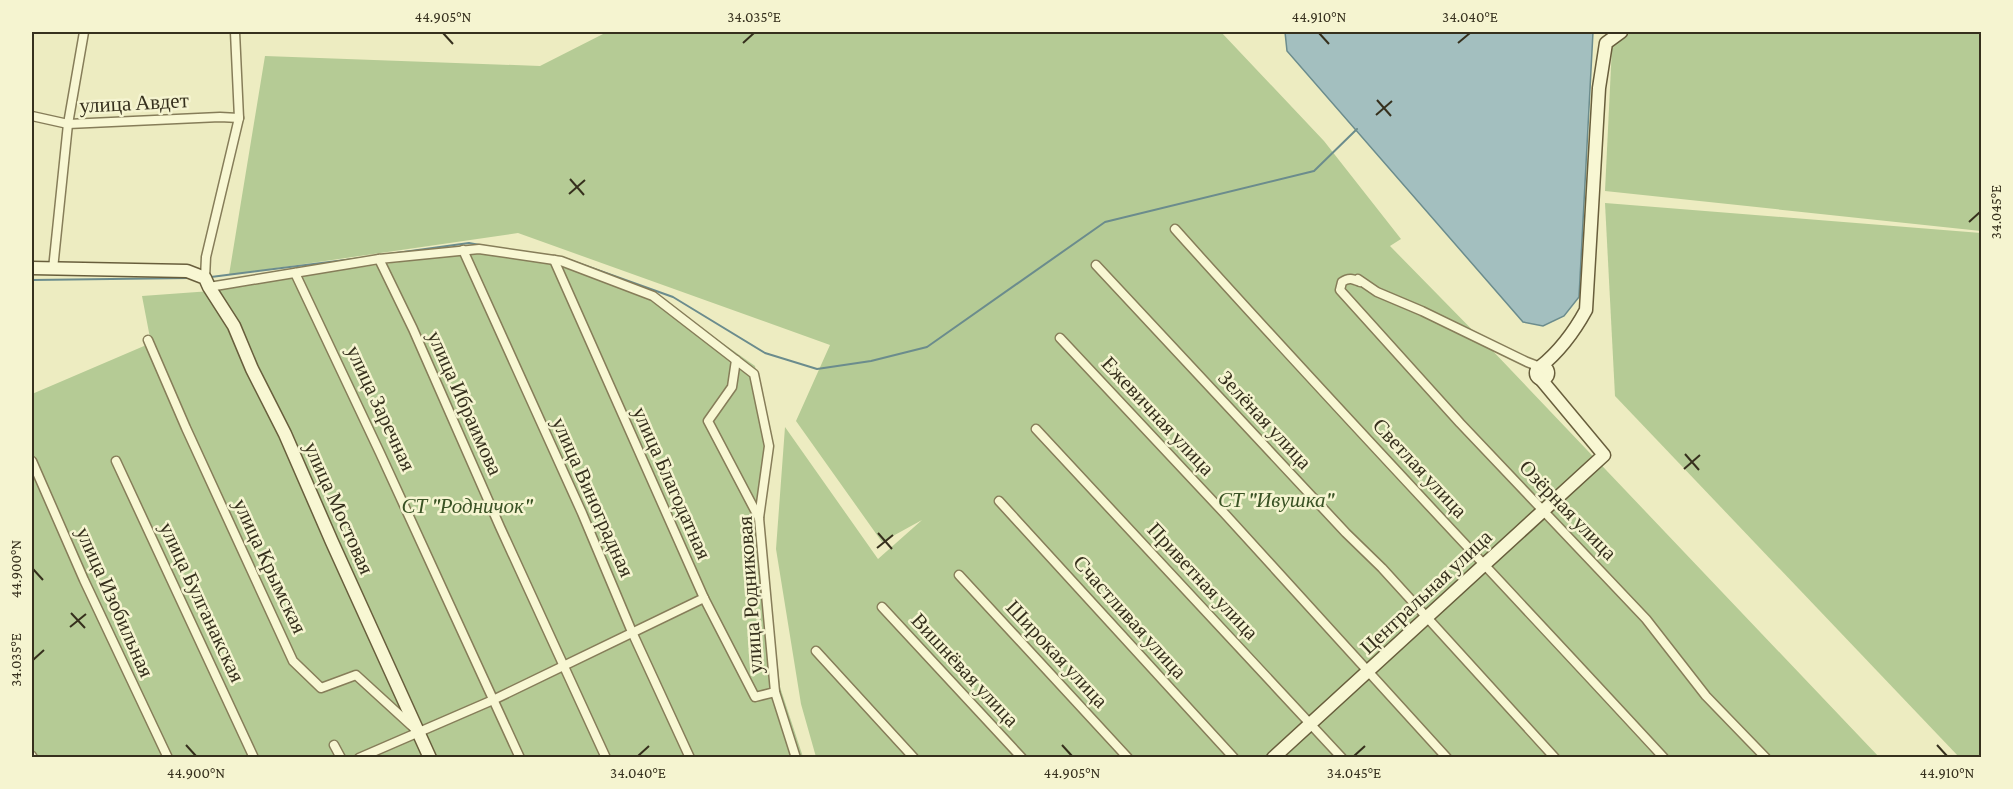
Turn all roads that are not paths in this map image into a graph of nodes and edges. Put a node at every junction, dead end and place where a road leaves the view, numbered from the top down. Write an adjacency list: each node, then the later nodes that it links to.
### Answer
1 (84, 32): 6 (street)
2 (235, 32): 5 (street)
3 (1621, 32): 21 (street)
4 (32, 116): 6 (street, улица Авдет)
5 (239, 118): 6 (street, улица Авдет); 17 (street)
6 (68, 124): 13 (street)
7 (1175, 229): 28 (street, Светлая улица)
8 (462, 250): 9 (street, улица Родниковая); 10 (street, улица Родниковая); 33 (street, улица Виноградная)
9 (379, 259): 14 (street, улица Родниковая); 35 (street, улица Ибраимова)
10 (554, 260): 20 (street, улица Родниковая); 30 (street, улица Благодатная)
11 (1096, 265): 32 (street, Зелёная улица)
12 (32, 268): 13 (street)
13 (53, 269): 17 (street)
14 (295, 273): 17 (street, улица Родниковая); 38 (street, улица Заречная)
15 (1353, 274): 16 (street)
16 (1360, 282): 21 (street); 26 (street, Озёрная улица)
17 (207, 283): 40 (street, улица Мостовая)
18 (1060, 338): 36 (street, Ежевичная улица)
19 (148, 340): 40 (street, улица Крымская)
20 (736, 360): 27 (street, улица Родниковая); 27 (street)
21 (1542, 374): 26 (street, Центральная улица)
22 (1036, 429): 39 (street, Приветная улица)
23 (32, 461): 42 (street, улица Изобильная)
24 (116, 461): 43 (street, улица Булганакская)
25 (999, 501): 54 (street, Счастливая улица)
26 (1543, 510): 28 (street, Центральная улица); 60 (street, Озёрная улица)
27 (759, 518): 37 (street, улица Родниковая)
28 (1485, 564): 32 (street, Центральная улица); 59 (street, Светлая улица)
29 (959, 575): 53 (street, Широкая улица)
30 (704, 598): 33 (street); 37 (street, улица Благодатная)
31 (882, 607): 52 (street, Вишнёвая улица)
32 (1427, 618): 36 (street, Центральная улица); 58 (street, Зелёная улица)
33 (632, 632): 35 (street); 49 (street, улица Виноградная)
34 (816, 651): 51 (street)
35 (565, 665): 38 (street); 48 (street, улица Ибраимова)
36 (1369, 672): 39 (street, Центральная улица); 57 (street, Ежевичная улица)
37 (775, 692): 50 (street, улица Родниковая)
38 (494, 700): 40 (street); 47 (street, улица Заречная)
39 (1311, 723): 55 (street, Центральная улица); 56 (street, Приветная улица)
40 (418, 732): 45 (street); 46 (street, улица Мостовая)
41 (334, 745): 44 (street)
42 (168, 758)
43 (254, 758)
44 (341, 758)
45 (359, 758)
46 (430, 758)
47 (520, 758)
48 (606, 758)
49 (690, 758)
50 (796, 758)
51 (914, 758)
52 (1022, 758)
53 (1128, 758)
54 (1234, 758)
55 (1273, 758)
56 (1342, 758)
57 (1447, 758)
58 (1555, 758)
59 (1664, 758)
60 (1766, 758)

